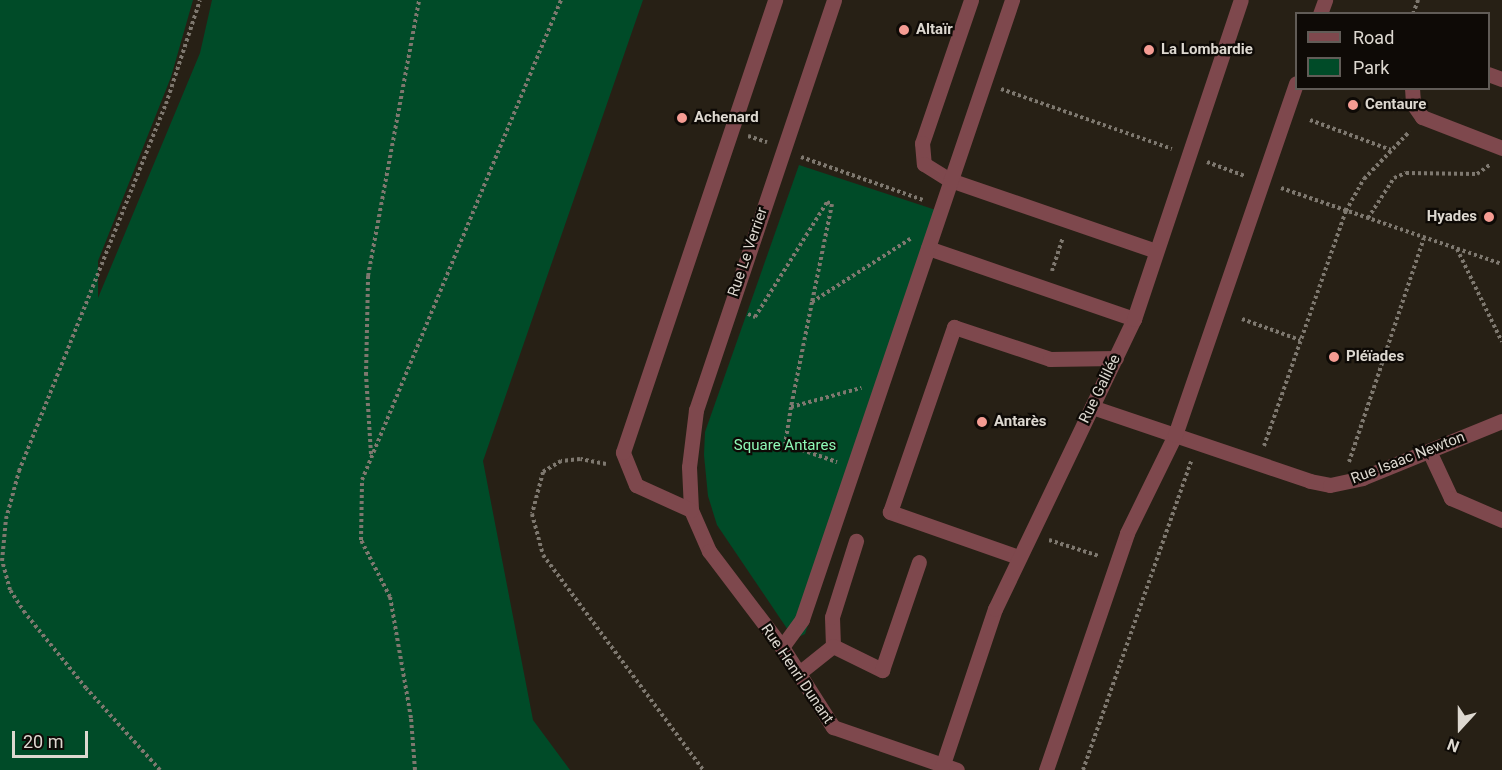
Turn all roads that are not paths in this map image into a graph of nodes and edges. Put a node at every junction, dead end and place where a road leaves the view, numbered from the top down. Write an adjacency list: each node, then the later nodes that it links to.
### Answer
1 (775, 0): 18 (street)
2 (834, 0): 18 (street, Rue Le Verrier)
3 (971, 0): 9 (street)
4 (1012, 0): 9 (street)
5 (1241, 0): 11 (street, Rue Galilée)
6 (1295, 86): 16 (street)
7 (1412, 90): 8 (street)
8 (1502, 148)
9 (950, 180): 10 (street); 11 (street)
10 (928, 248): 12 (street); 24 (street)
11 (1156, 251): 12 (street, Rue Galilée)
12 (1134, 319): 13 (street, Rue Galilée)
13 (1116, 358): 14 (street, Rue Galilée); 21 (street)
14 (1092, 407): 16 (street, Rue Isaac Newton); 21 (street, Rue Galilée)
15 (1502, 422): 17 (street, Rue Isaac Newton)
16 (1175, 435): 17 (street, Rue Isaac Newton); 27 (street)
17 (1429, 451): 19 (street)
18 (691, 510): 24 (street, Rue Henri Dunant)
19 (1502, 519)
20 (856, 541): 23 (street)
21 (1018, 557): 26 (street, Rue Galilée)
22 (919, 562): 23 (street)
23 (833, 646): 25 (street)
24 (782, 647): 25 (street, Rue Henri Dunant)
25 (799, 673): 26 (street, Rue Henri Dunant)
26 (947, 768)
27 (1046, 770)

